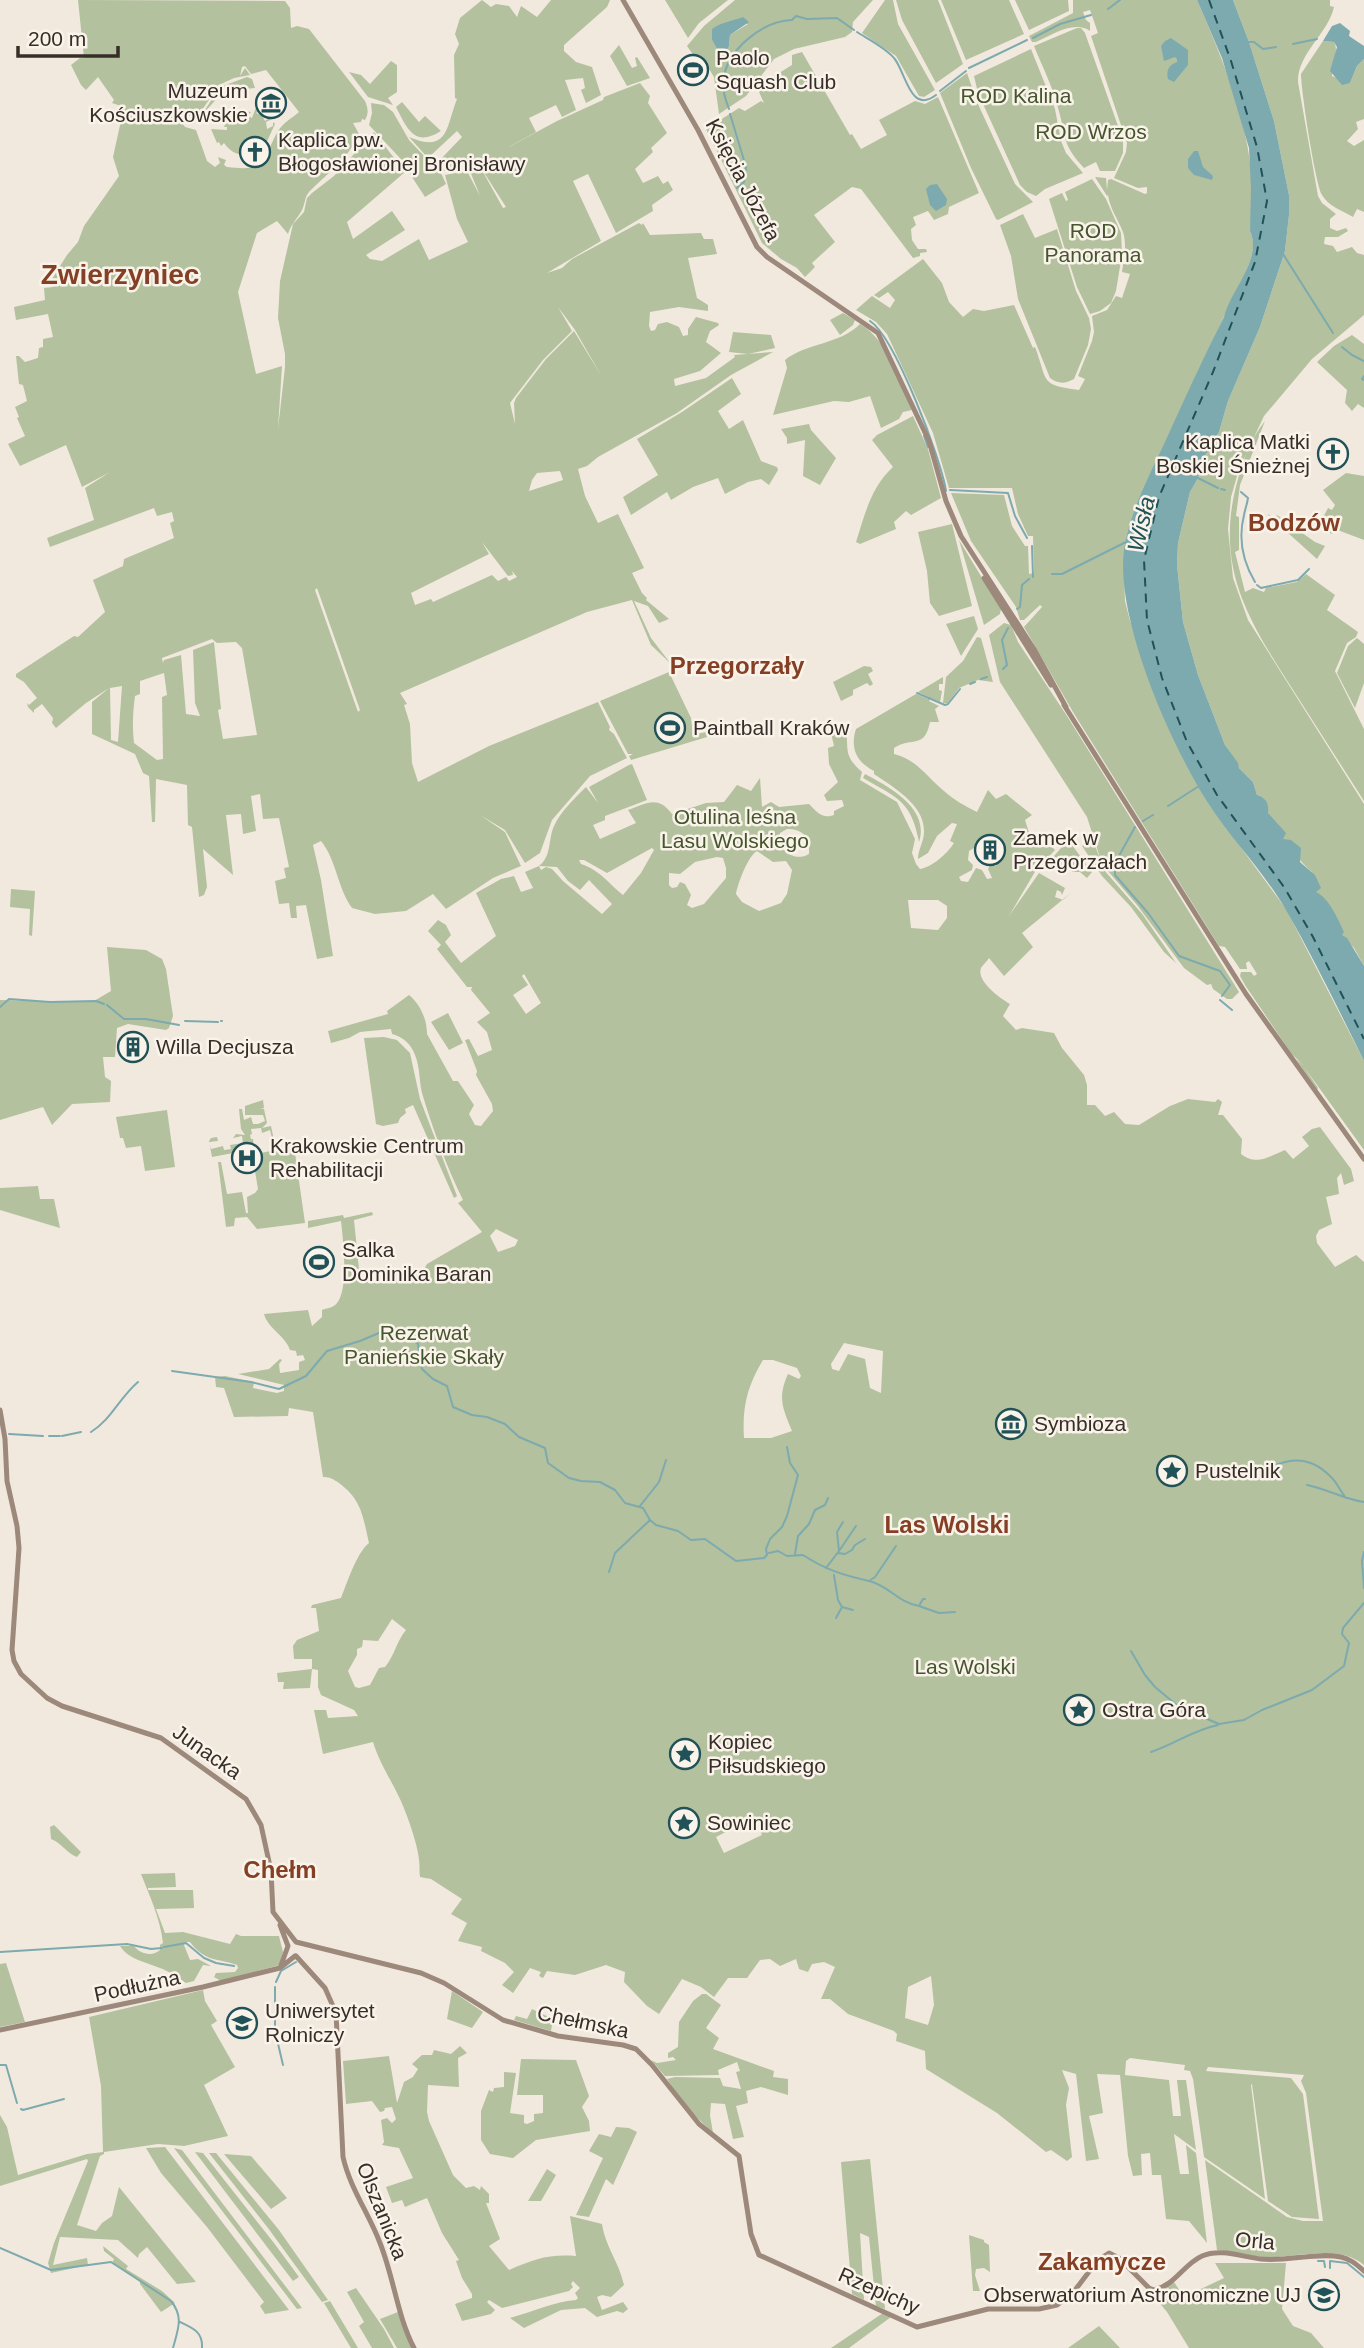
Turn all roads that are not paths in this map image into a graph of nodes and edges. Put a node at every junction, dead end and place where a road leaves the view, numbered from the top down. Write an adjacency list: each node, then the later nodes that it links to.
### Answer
1 (623, 0): 2 (street, Księcia Józefa)
2 (978, 566): 3 (street, Księcia Józefa); 3 (street, Księcia Józefa)
3 (1066, 707): 4 (street)
4 (1364, 1159)
5 (0, 1410): 6 (street, Junacka)
6 (279, 1922): 7 (street); 9 (street)
7 (296, 1942): 8 (street, Chełmska); 9 (street); 10 (street)
8 (307, 1944): 10 (street); 13 (street, Chełmska)
9 (288, 1947): 10 (street); 11 (street)
10 (298, 1954): 11 (street, Podłużna); 16 (street, Olszanicka)
11 (280, 1968): 12 (street, Podłużna)
12 (0, 2030)
13 (739, 2156): 15 (street, Rzepichy)
14 (1364, 2272): 15 (street, Orla)
15 (1151, 2290)
16 (414, 2348)

